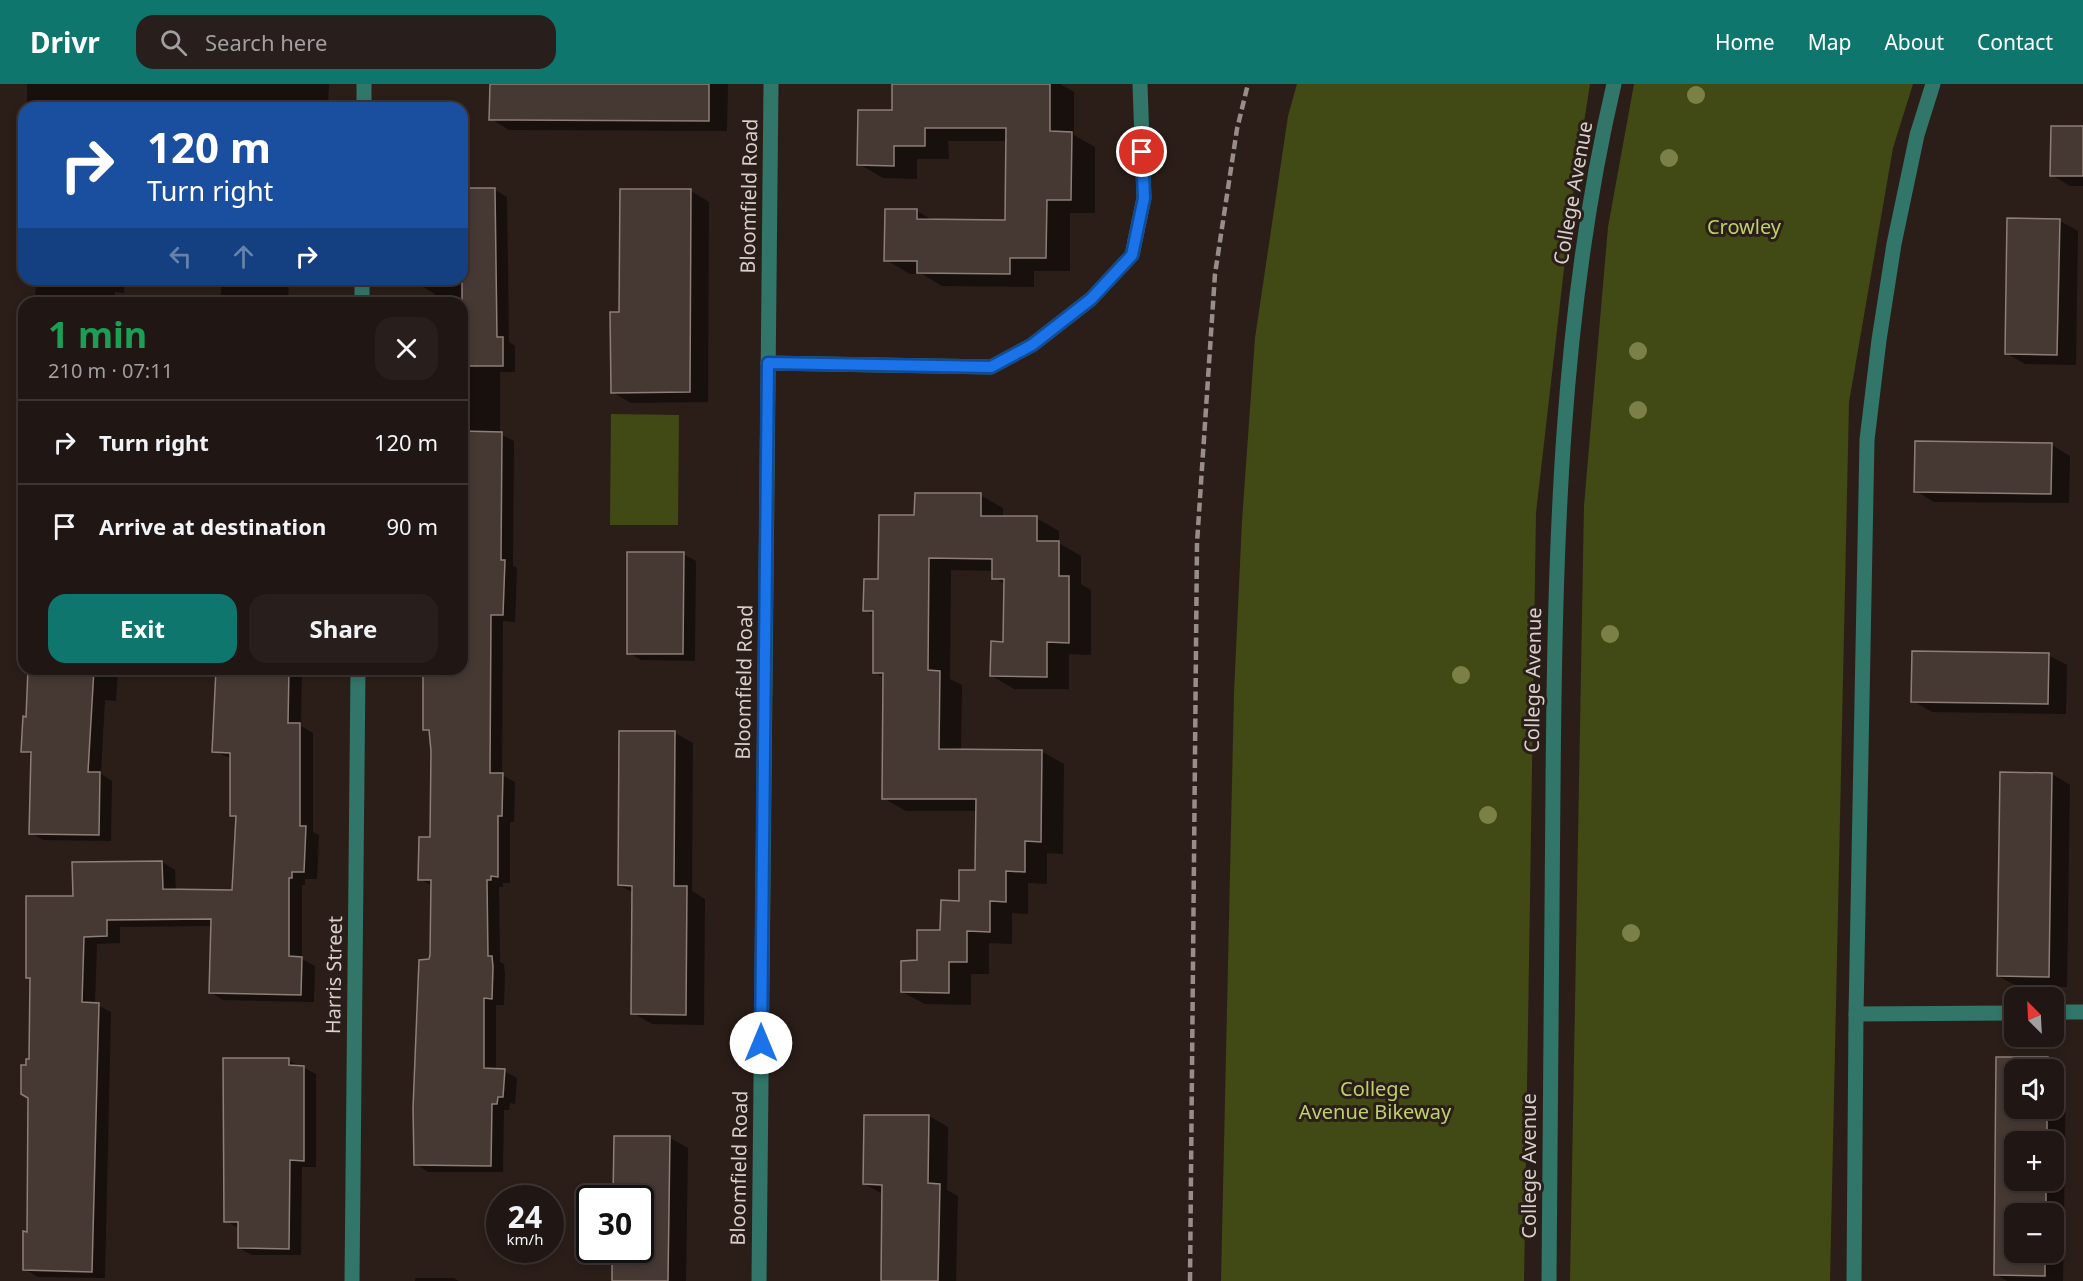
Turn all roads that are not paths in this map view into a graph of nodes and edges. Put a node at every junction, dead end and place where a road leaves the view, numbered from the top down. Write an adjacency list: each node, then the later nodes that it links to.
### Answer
1 (364, 84): 6 (street)
2 (771, 84): 7 (street, Bloomfield Road)
3 (1140, 84): 7 (street)
4 (1614, 84): 15 (street, College Avenue)
5 (1933, 84): 12 (street)
6 (364, 102)
7 (768, 363): 14 (street, Bloomfield Road)
8 (358, 675): 13 (street, Harris Street)
9 (2064, 1012): 10 (street)
10 (2083, 1012)
11 (2004, 1013): 12 (street)
12 (1856, 1014): 16 (street)
13 (352, 1281)
14 (759, 1281)
15 (1549, 1281)
16 (1854, 1281)

